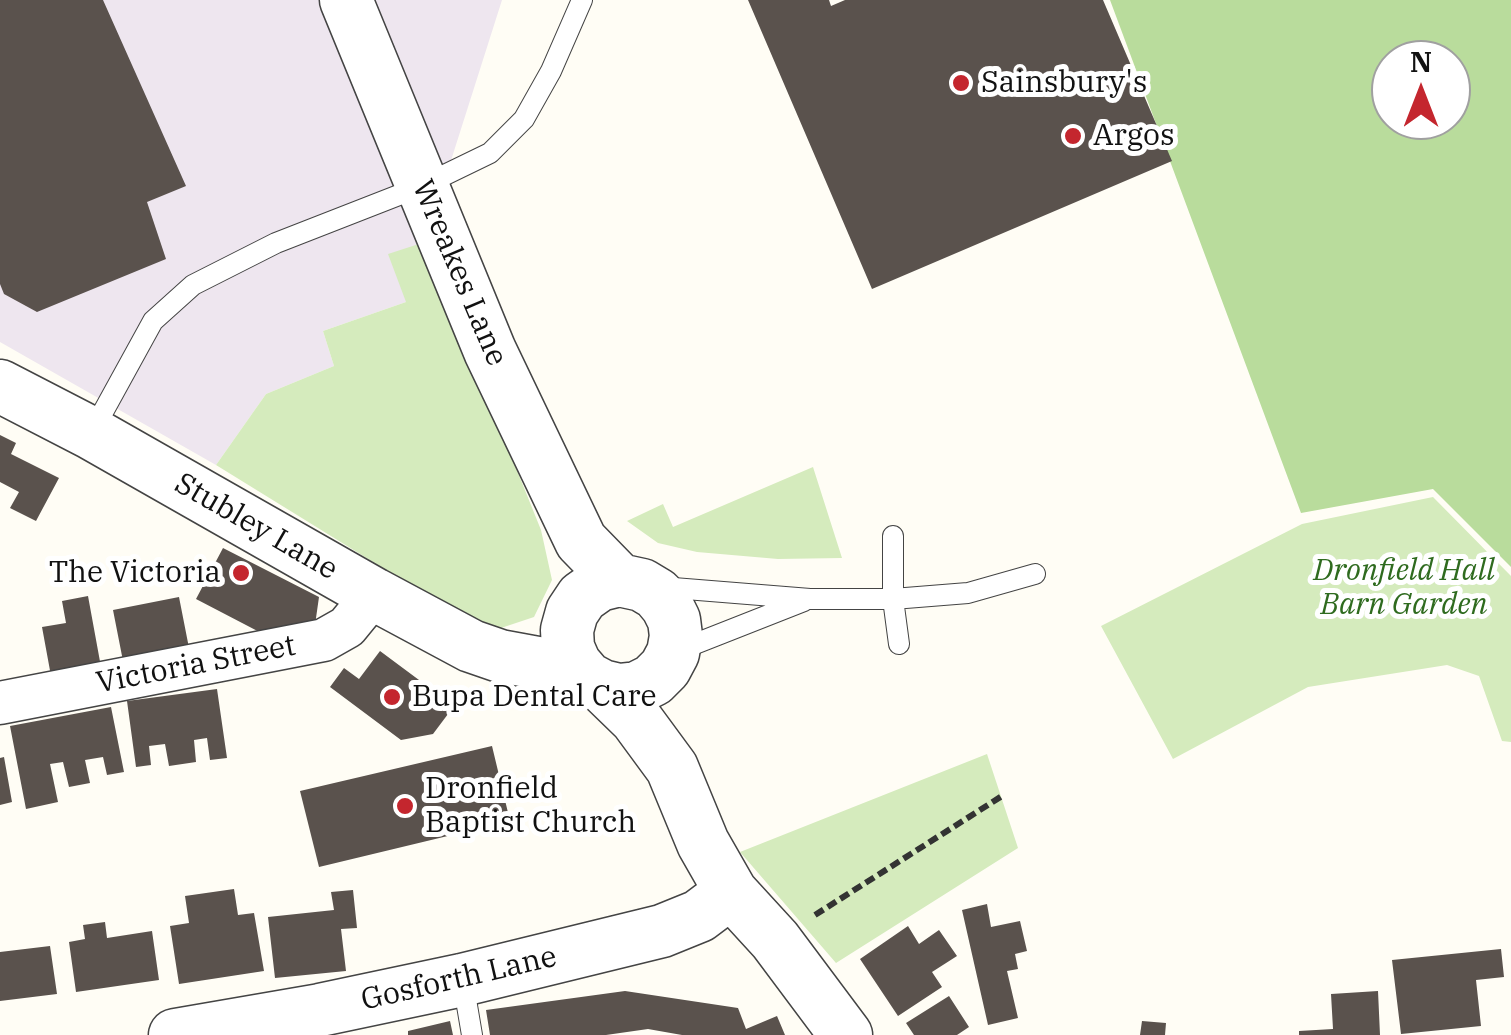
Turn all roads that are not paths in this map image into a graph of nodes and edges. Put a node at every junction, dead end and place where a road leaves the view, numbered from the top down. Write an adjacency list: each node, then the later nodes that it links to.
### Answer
1 (346, 0): 3 (street, Wreakes Lane)
2 (582, 0): 3 (lane)
3 (422, 186): 5 (lane); 9 (street, Wreakes Lane)
4 (0, 386): 5 (street, Stubley Lane)
5 (91, 433): 8 (street, Stubley Lane)
6 (893, 536): 11 (lane)
7 (1035, 574): 11 (lane)
8 (374, 594): 13 (street, Stubley Lane); 16 (street, Victoria Street)
9 (604, 594): 10 (lane); 13 (street); 14 (street, Wreakes Lane); 15 (street, Wreakes Lane)
10 (810, 599): 11 (lane); 14 (lane)
11 (893, 599): 12 (lane)
12 (899, 644)
13 (516, 658): 15 (street, Stubley Lane)
14 (669, 661): 15 (street); 17 (street, Wreakes Lane)
15 (594, 682): 17 (street, Wreakes Lane)
16 (0, 703)
17 (672, 768): 18 (street, Wreakes Lane)
18 (732, 892): 19 (street, Gosforth Lane); 23 (street, Wreakes Lane)
19 (462, 980): 20 (street, Gosforth Lane); 22 (lane)
20 (258, 1028): 21 (street, Gosforth Lane)
21 (176, 1035)
22 (472, 1035)
23 (846, 1035)

